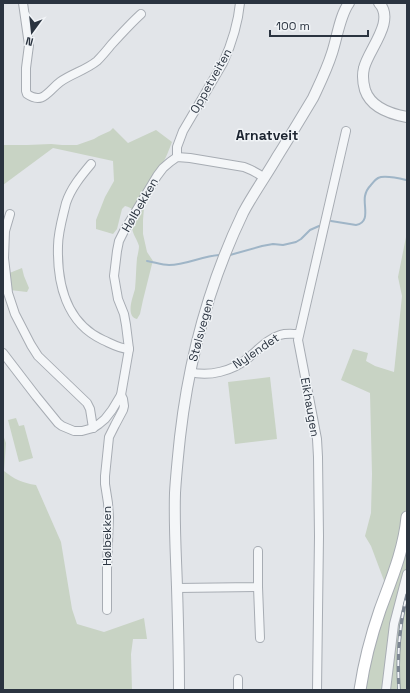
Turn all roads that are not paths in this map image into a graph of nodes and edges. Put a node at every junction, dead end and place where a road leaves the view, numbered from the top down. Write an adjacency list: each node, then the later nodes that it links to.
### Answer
1 (23, 3): 5 (street)
2 (240, 3): 8 (street, Oppetveiten)
3 (349, 3): 10 (street, Stølsvegen)
4 (379, 3): 6 (street)
5 (141, 14)
6 (407, 117)
7 (346, 131): 12 (street, Eikhaugen)
8 (178, 157): 10 (street); 13 (street, Hølbekken)
9 (91, 164): 13 (street)
10 (264, 178): 15 (street, Stølsvegen)
11 (10, 214): 17 (street)
12 (298, 334): 15 (street, Nylendet); 28 (street, Eikhaugen)
13 (129, 349): 16 (street, Hølbekken)
14 (3, 353): 17 (street)
15 (190, 372): 22 (street, Stølsvegen)
16 (121, 395): 17 (street, Hølbekken); 23 (street, Hølbekken)
17 (93, 428)
18 (407, 517): 29 (main road)
19 (258, 551): 21 (street)
20 (407, 574): 30 (street)
21 (258, 587): 22 (street); 24 (street)
22 (177, 588): 26 (street, Stølsvegen)
23 (107, 610)
24 (260, 638)
25 (238, 679): 27 (street)
26 (180, 690)
27 (238, 690)
28 (317, 690)
29 (360, 690)
30 (386, 690)

